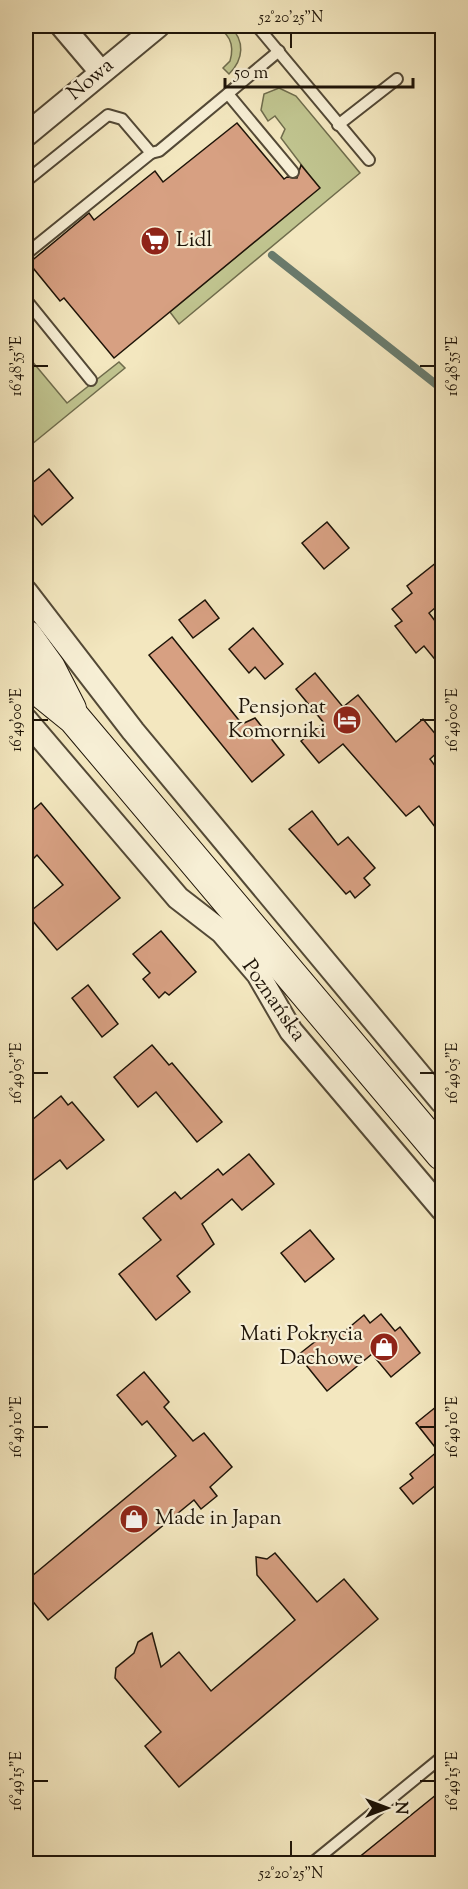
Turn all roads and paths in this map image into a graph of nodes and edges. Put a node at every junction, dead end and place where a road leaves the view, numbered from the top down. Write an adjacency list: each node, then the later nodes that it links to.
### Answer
1 (62, 26): 5 (street)
2 (158, 26): 5 (street, Nowa)
3 (257, 26): 4 (lane)
4 (279, 51): 7 (lane); 8 (lane)
5 (101, 72): 9 (street, Nowa)
6 (397, 79): 8 (lane)
7 (228, 94): 10 (lane); 12 (lane)
8 (338, 125): 11 (lane)
9 (26, 135)
10 (150, 153): 13 (lane); 14 (lane)
11 (369, 160)
12 (293, 172)
13 (26, 181)
14 (26, 254)
15 (26, 300): 16 (lane)
16 (91, 380)
17 (26, 592): 22 (street)
18 (26, 636): 20 (main road, Poznańska)
19 (26, 675): 20 (main road, Poznańska)
20 (74, 718): 23 (main road, Poznańska)
21 (26, 720): 24 (street, Poznańska)
22 (442, 1102)
23 (442, 1154)
24 (442, 1209)
25 (442, 1756): 26 (lane)
26 (311, 1863)

